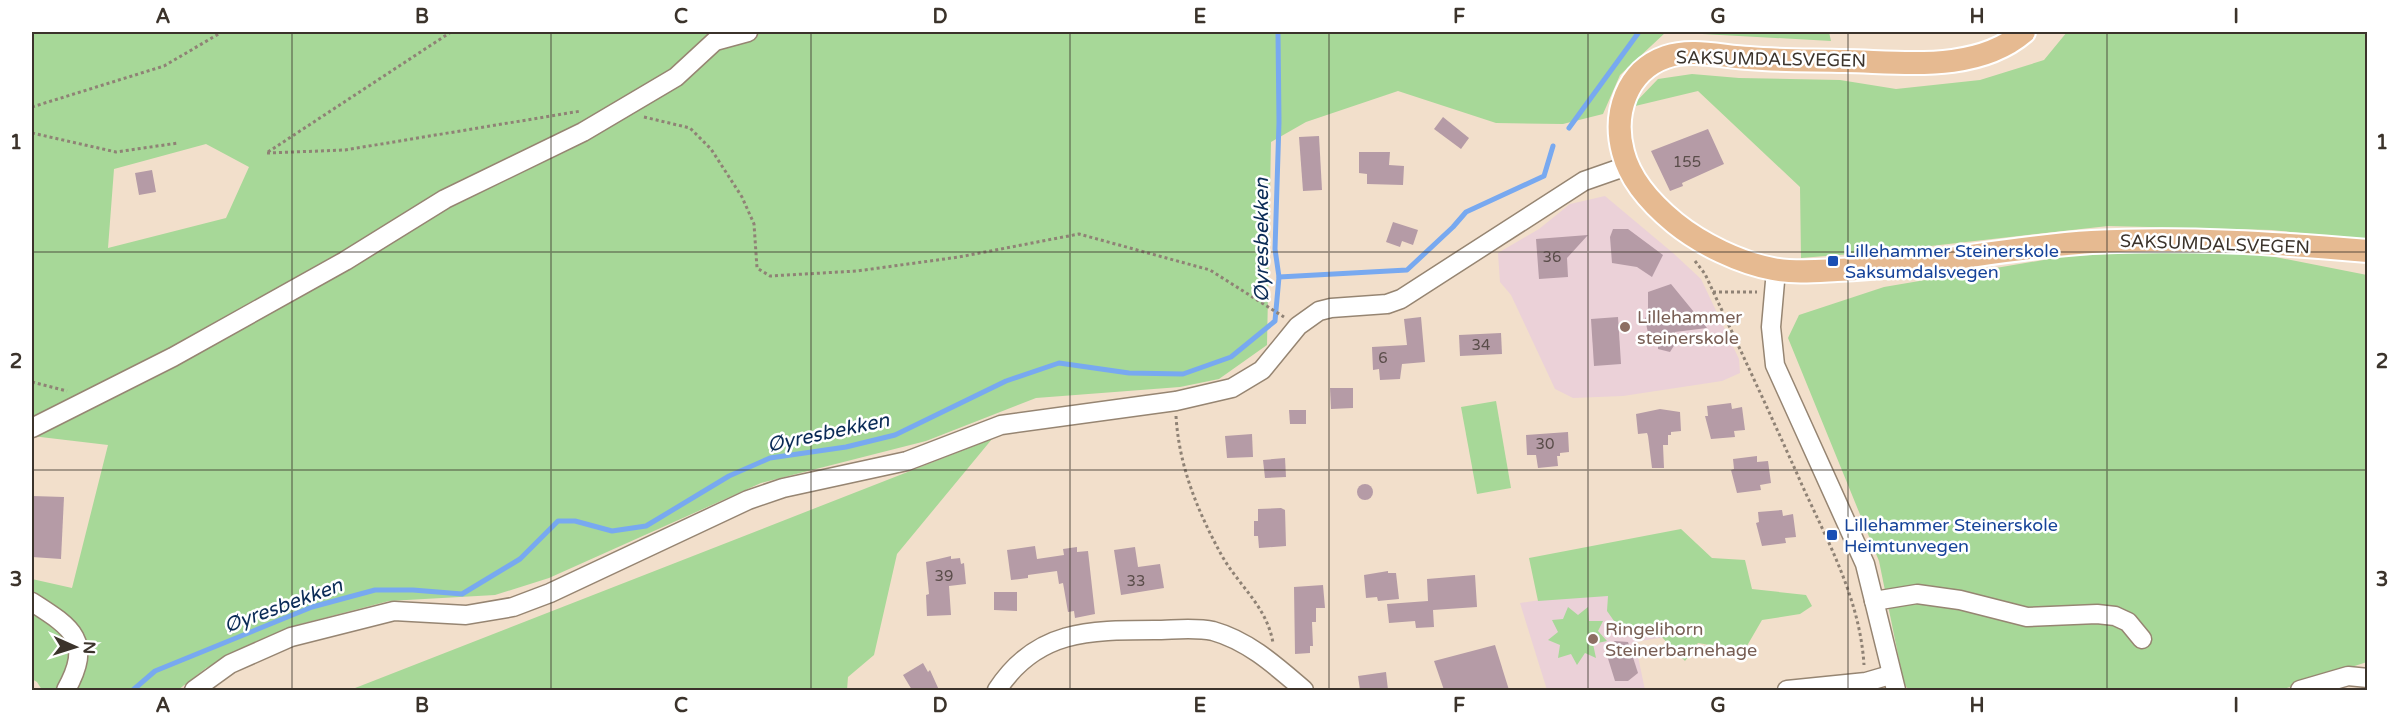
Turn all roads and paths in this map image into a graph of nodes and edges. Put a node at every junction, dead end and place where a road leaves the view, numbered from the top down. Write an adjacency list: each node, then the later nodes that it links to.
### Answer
1 (222, 32): 5 (path)
2 (451, 32): 6 (path)
3 (748, 32): 7 (street)
4 (2024, 32): 10 (main road, SAKSUMDALSVEGEN)
5 (32, 107)
6 (583, 112)
7 (616, 112): 14 (path); 16 (street)
8 (32, 133): 9 (path)
9 (178, 142)
10 (1628, 166): 13 (main road, SAKSUMDALSVEGEN); 14 (street)
11 (2367, 251): 13 (main road, SAKSUMDALSVEGEN)
12 (1690, 257): 24 (path)
13 (1776, 270): 19 (street)
14 (1298, 327): 17 (street)
15 (32, 382): 16 (path)
16 (92, 399): 18 (street)
17 (1176, 401): 22 (path); 28 (street)
18 (32, 428)
19 (1874, 601): 21 (street); 25 (street)
20 (32, 603): 27 (street)
21 (2142, 639)
22 (1273, 663): 29 (street); 30 (street)
23 (2367, 678): 32 (street)
24 (1866, 682): 25 (street); 26 (street)
25 (1893, 683)
26 (1815, 689): 31 (street)
27 (66, 690)
28 (194, 690)
29 (997, 690)
30 (1304, 690)
31 (1787, 690)
32 (2300, 690)

